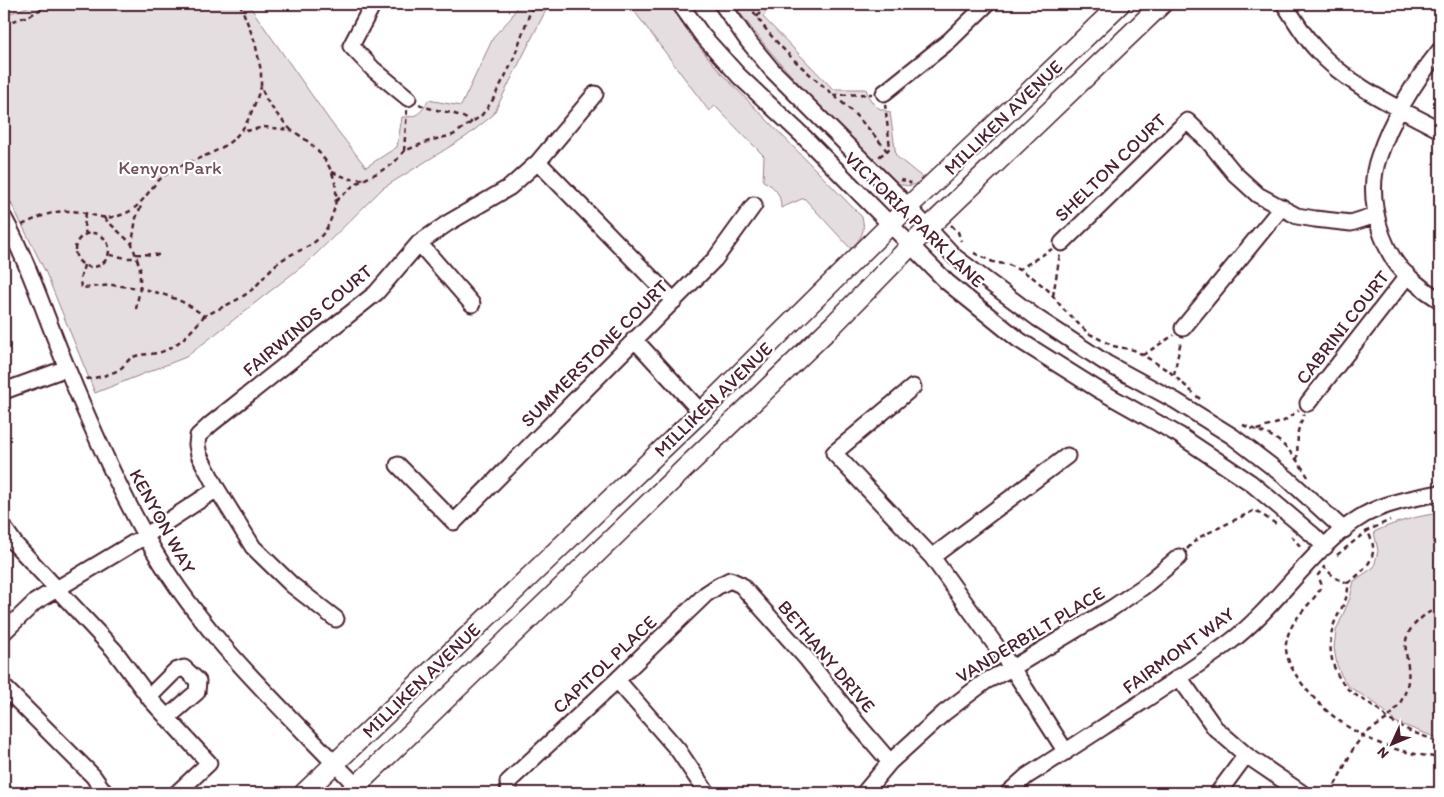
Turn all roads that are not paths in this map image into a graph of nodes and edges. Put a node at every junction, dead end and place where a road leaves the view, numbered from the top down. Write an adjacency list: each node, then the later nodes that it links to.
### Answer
1 (373, 4): 11 (street)
2 (680, 4): 21 (street, VICTORIA PARK LANE)
3 (722, 4): 15 (street, VICTORIA PARK LANE)
4 (987, 4): 9 (street)
5 (1120, 4): 15 (main road, MILLIKEN AVENUE)
6 (1162, 4): 20 (main road, MILLIKEN AVENUE)
7 (1284, 4): 12 (street)
8 (1440, 50): 12 (street)
9 (884, 93)
10 (595, 94): 14 (street, FAIRWINDS COURT)
11 (408, 98)
12 (1400, 109): 13 (street); 19 (street)
13 (1440, 130)
14 (538, 162): 22 (street, FAIRWINDS COURT); 27 (street)
15 (914, 201): 20 (street, VICTORIA PARK LANE); 21 (main road, MILLIKEN AVENUE)
16 (754, 205): 27 (street, SUMMERSTONE COURT)
17 (1282, 207): 19 (street); 23 (street, SHELTON COURT); 29 (street)
18 (8, 214): 31 (street, KENYON WAY)
19 (1376, 215): 25 (street)
20 (935, 222): 24 (main road, MILLIKEN AVENUE); 41 (street, VICTORIA PARK LANE)
21 (889, 225): 24 (street, VICTORIA PARK LANE); 35 (main road, MILLIKEN AVENUE)
22 (419, 243): 28 (street); 38 (street, FAIRWINDS COURT)
23 (1062, 243)
24 (910, 247): 43 (street, VICTORIA PARK LANE); 61 (main road, MILLIKEN AVENUE)
25 (1408, 275): 26 (street); 34 (street, CABRINI COURT)
26 (1440, 300)
27 (674, 301): 30 (street, SUMMERSTONE COURT)
28 (472, 304)
29 (1183, 328)
30 (634, 339): 35 (street); 37 (street, SUMMERSTONE COURT)
31 (67, 368): 33 (street); 42 (street, KENYON WAY)
32 (913, 387): 44 (street)
33 (4, 391)
34 (1308, 403)
35 (701, 412): 59 (main road, MILLIKEN AVENUE)
36 (1067, 456): 44 (street)
37 (398, 465)
38 (217, 489): 42 (street); 48 (street)
39 (1440, 493): 41 (street, FAIRMONT WAY)
40 (4, 528): 47 (street)
41 (1344, 530): 43 (street, FAIRMONT WAY)
42 (145, 536): 47 (street); 59 (street, KENYON WAY)
43 (1331, 551): 51 (street, FAIRMONT WAY)
44 (932, 557): 50 (street)
45 (1179, 557): 50 (street, VANDERBILT PLACE)
46 (730, 580): 52 (street, CAPITOL PLACE); 58 (street, BETHANY DRIVE)
47 (57, 588): 49 (street); 54 (street)
48 (336, 620)
49 (4, 632)
50 (1012, 668): 56 (street); 58 (street, VANDERBILT PLACE)
51 (1179, 677): 56 (street, FAIRMONT WAY); 57 (street)
52 (617, 680): 60 (street, CAPITOL PLACE); 65 (street)
53 (4, 687): 62 (street)
54 (149, 697): 55 (street); 55 (street)
55 (168, 718): 63 (street)
56 (1066, 752): 67 (street, FAIRMONT WAY)
57 (1246, 755): 68 (street); 69 (street)
58 (890, 762): 66 (street, VANDERBILT PLACE)
59 (335, 763): 61 (street, KENYON WAY); 64 (main road, MILLIKEN AVENUE)
60 (509, 787)
61 (356, 791)
62 (106, 793)
63 (177, 793)
64 (304, 793)
65 (707, 793)
66 (864, 793)
67 (1008, 793)
68 (1218, 793)
69 (1302, 793)

